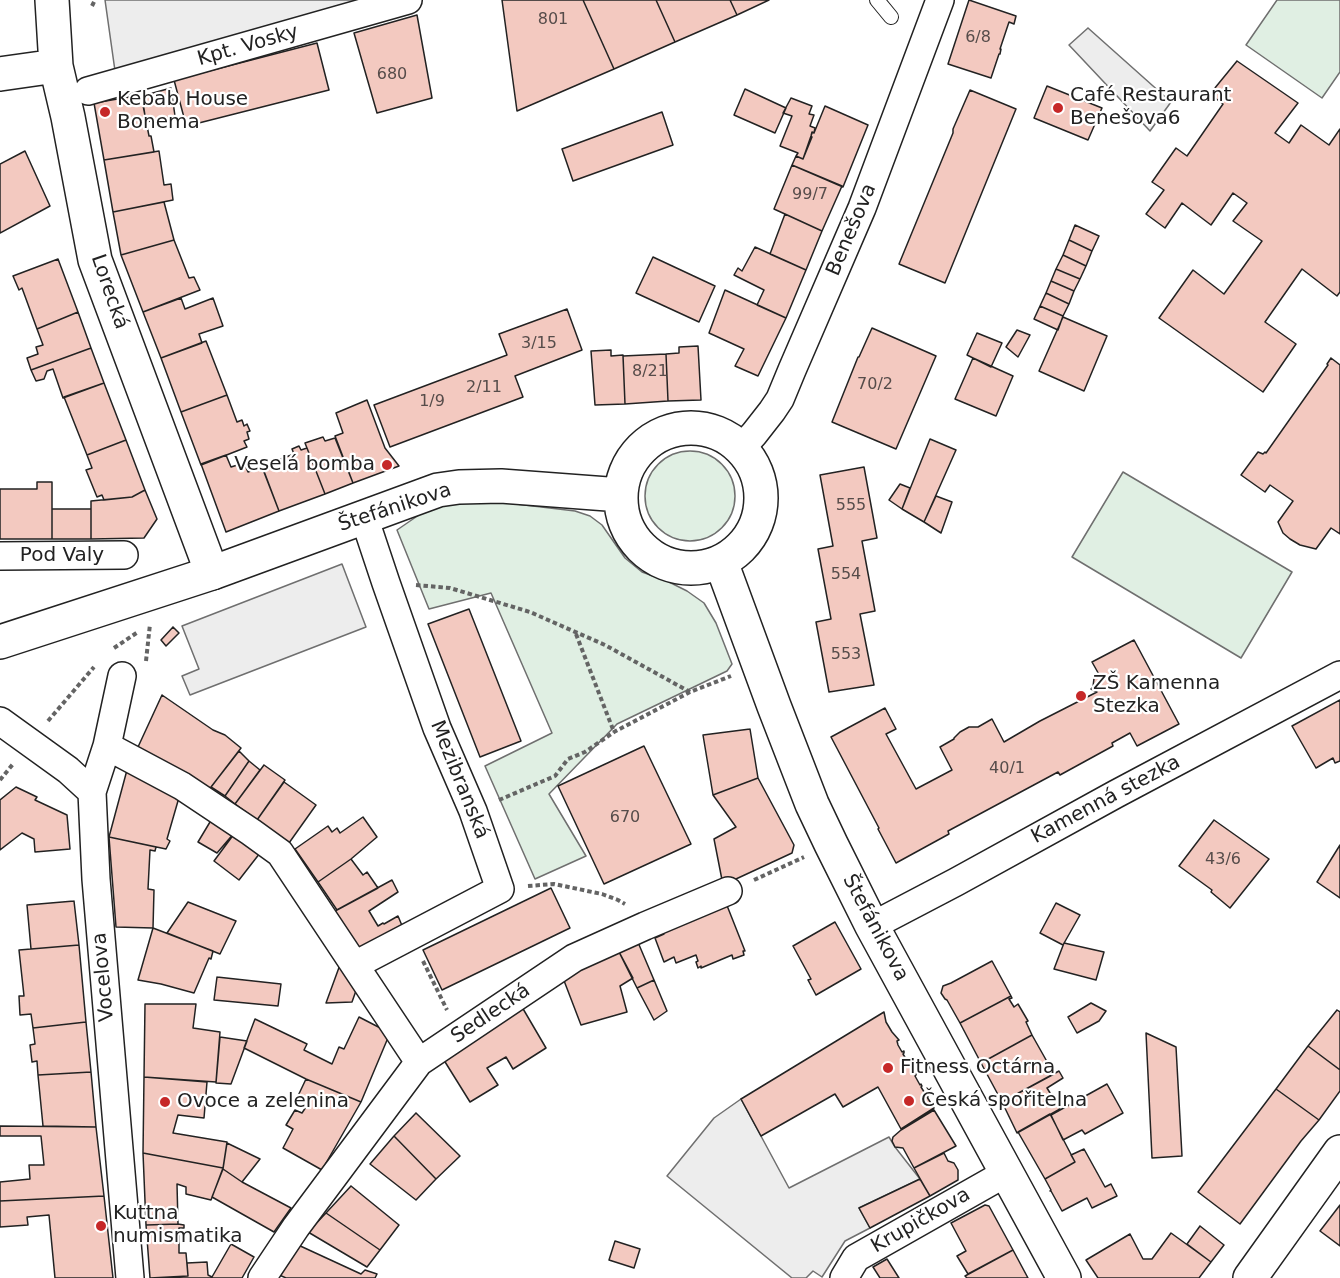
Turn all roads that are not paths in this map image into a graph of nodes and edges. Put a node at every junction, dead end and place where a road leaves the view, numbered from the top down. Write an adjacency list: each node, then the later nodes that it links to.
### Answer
1 (52, 0): 6 (main road, Lorecká)
2 (408, 0): 8 (street, Kpt. Vosky)
3 (877, 0): 5 (lane)
4 (940, 0): 9 (street, Benešova)
5 (891, 17)
6 (56, 66): 7 (main road); 15 (main road, Lorecká)
7 (0, 74)
8 (88, 91)
9 (741, 448): 10 (main road); 14 (main road)
10 (621, 495): 11 (main road, Štefánikova); 14 (main road)
11 (364, 517): 15 (main road, Štefánikova); 24 (street, Mezibranská)
12 (124, 555): 13 (street, Pod Valy)
13 (0, 556)
14 (721, 562): 23 (main road, Štefánikova)
15 (212, 573): 16 (main road, Štefánikova)
16 (0, 642)
17 (1340, 675): 23 (street, Kamenná stezka)
18 (122, 676): 20 (street)
19 (0, 721): 21 (street)
20 (106, 746): 21 (street); 24 (street)
21 (92, 792): 28 (street, Vocelova)
22 (728, 891): 25 (street, Sedlecká)
23 (872, 926): 27 (main road, Štefánikova)
24 (355, 965): 25 (street)
25 (419, 1062): 29 (street, Sedlecká)
26 (1340, 1152): 32 (main road)
27 (1006, 1173): 30 (street, Krupičkova); 31 (main road, Štefánikova)
28 (130, 1278)
29 (262, 1278)
30 (844, 1278)
31 (1065, 1278)
32 (1250, 1278)

